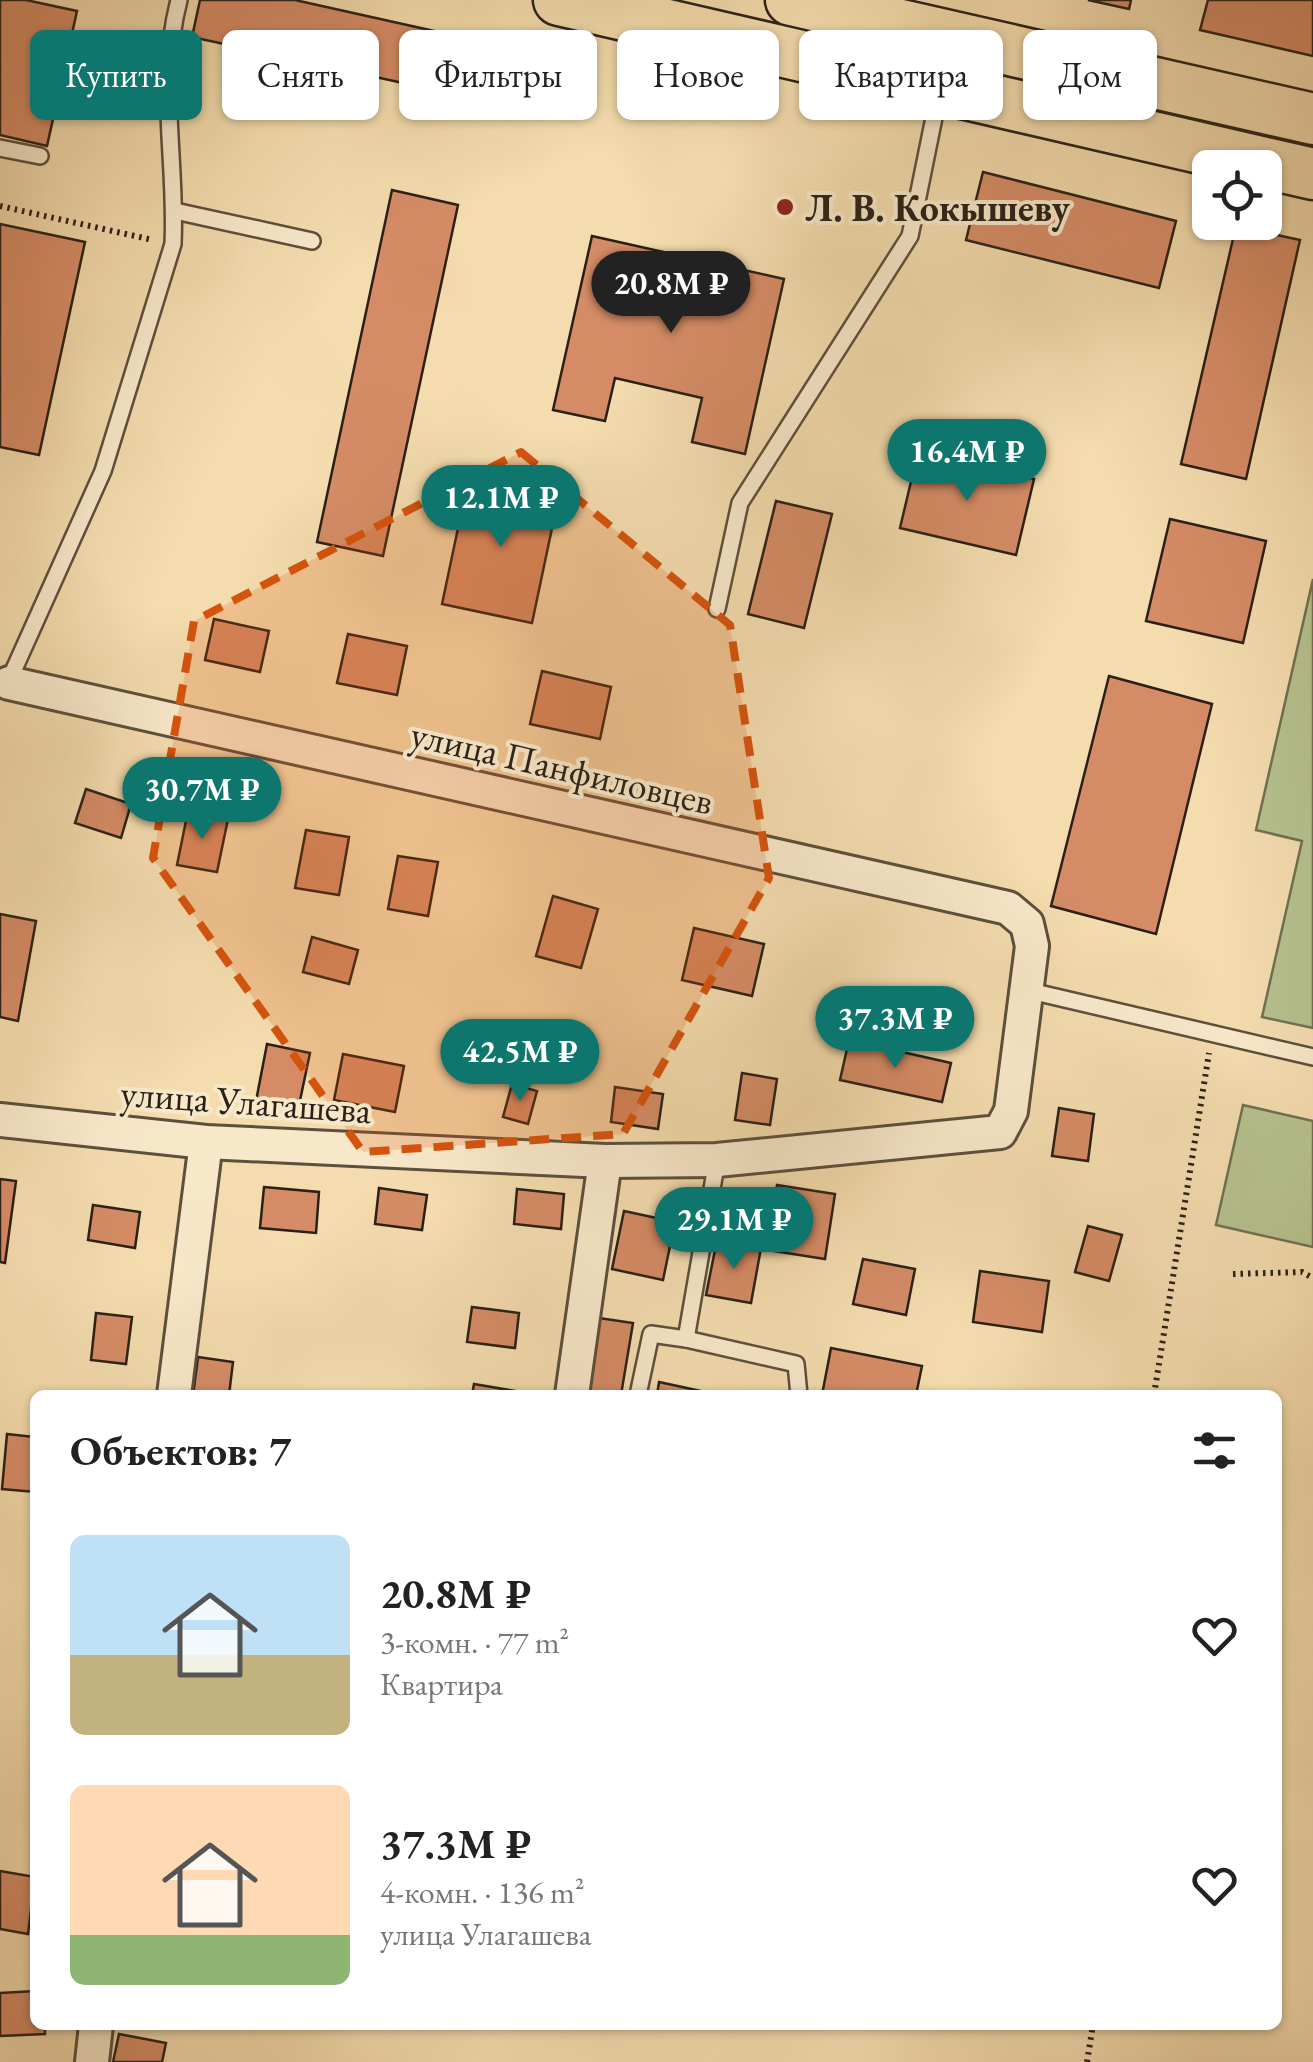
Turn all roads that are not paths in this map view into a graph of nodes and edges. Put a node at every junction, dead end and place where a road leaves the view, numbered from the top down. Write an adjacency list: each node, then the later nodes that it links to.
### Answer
1 (179, 0): 11 (lane)
2 (559, 0): 4 (main road)
3 (792, 0): 6 (main road)
4 (799, 57)
5 (1003, 104): 10 (main road)
6 (1313, 118)
7 (934, 120): 13 (lane)
8 (0, 148): 9 (lane)
9 (40, 156)
10 (1313, 174)
11 (175, 211): 12 (lane); 14 (lane)
12 (312, 241)
13 (717, 608)
14 (3, 685): 15 (street, улица Панфиловцев)
15 (1026, 990): 16 (lane); 19 (street, улица Улагашева)
16 (1313, 1057)
17 (0, 1120): 18 (street, улица Улагашева)
18 (206, 1142): 20 (street, улица Улагашева); 22 (street)
19 (717, 1160): 20 (street, улица Улагашева); 21 (lane)
20 (606, 1161): 23 (street)
21 (686, 1338): 24 (lane); 25 (lane)
22 (175, 1390)
23 (573, 1390)
24 (639, 1390)
25 (799, 1390)
26 (95, 2030): 27 (street)
27 (92, 2062)

